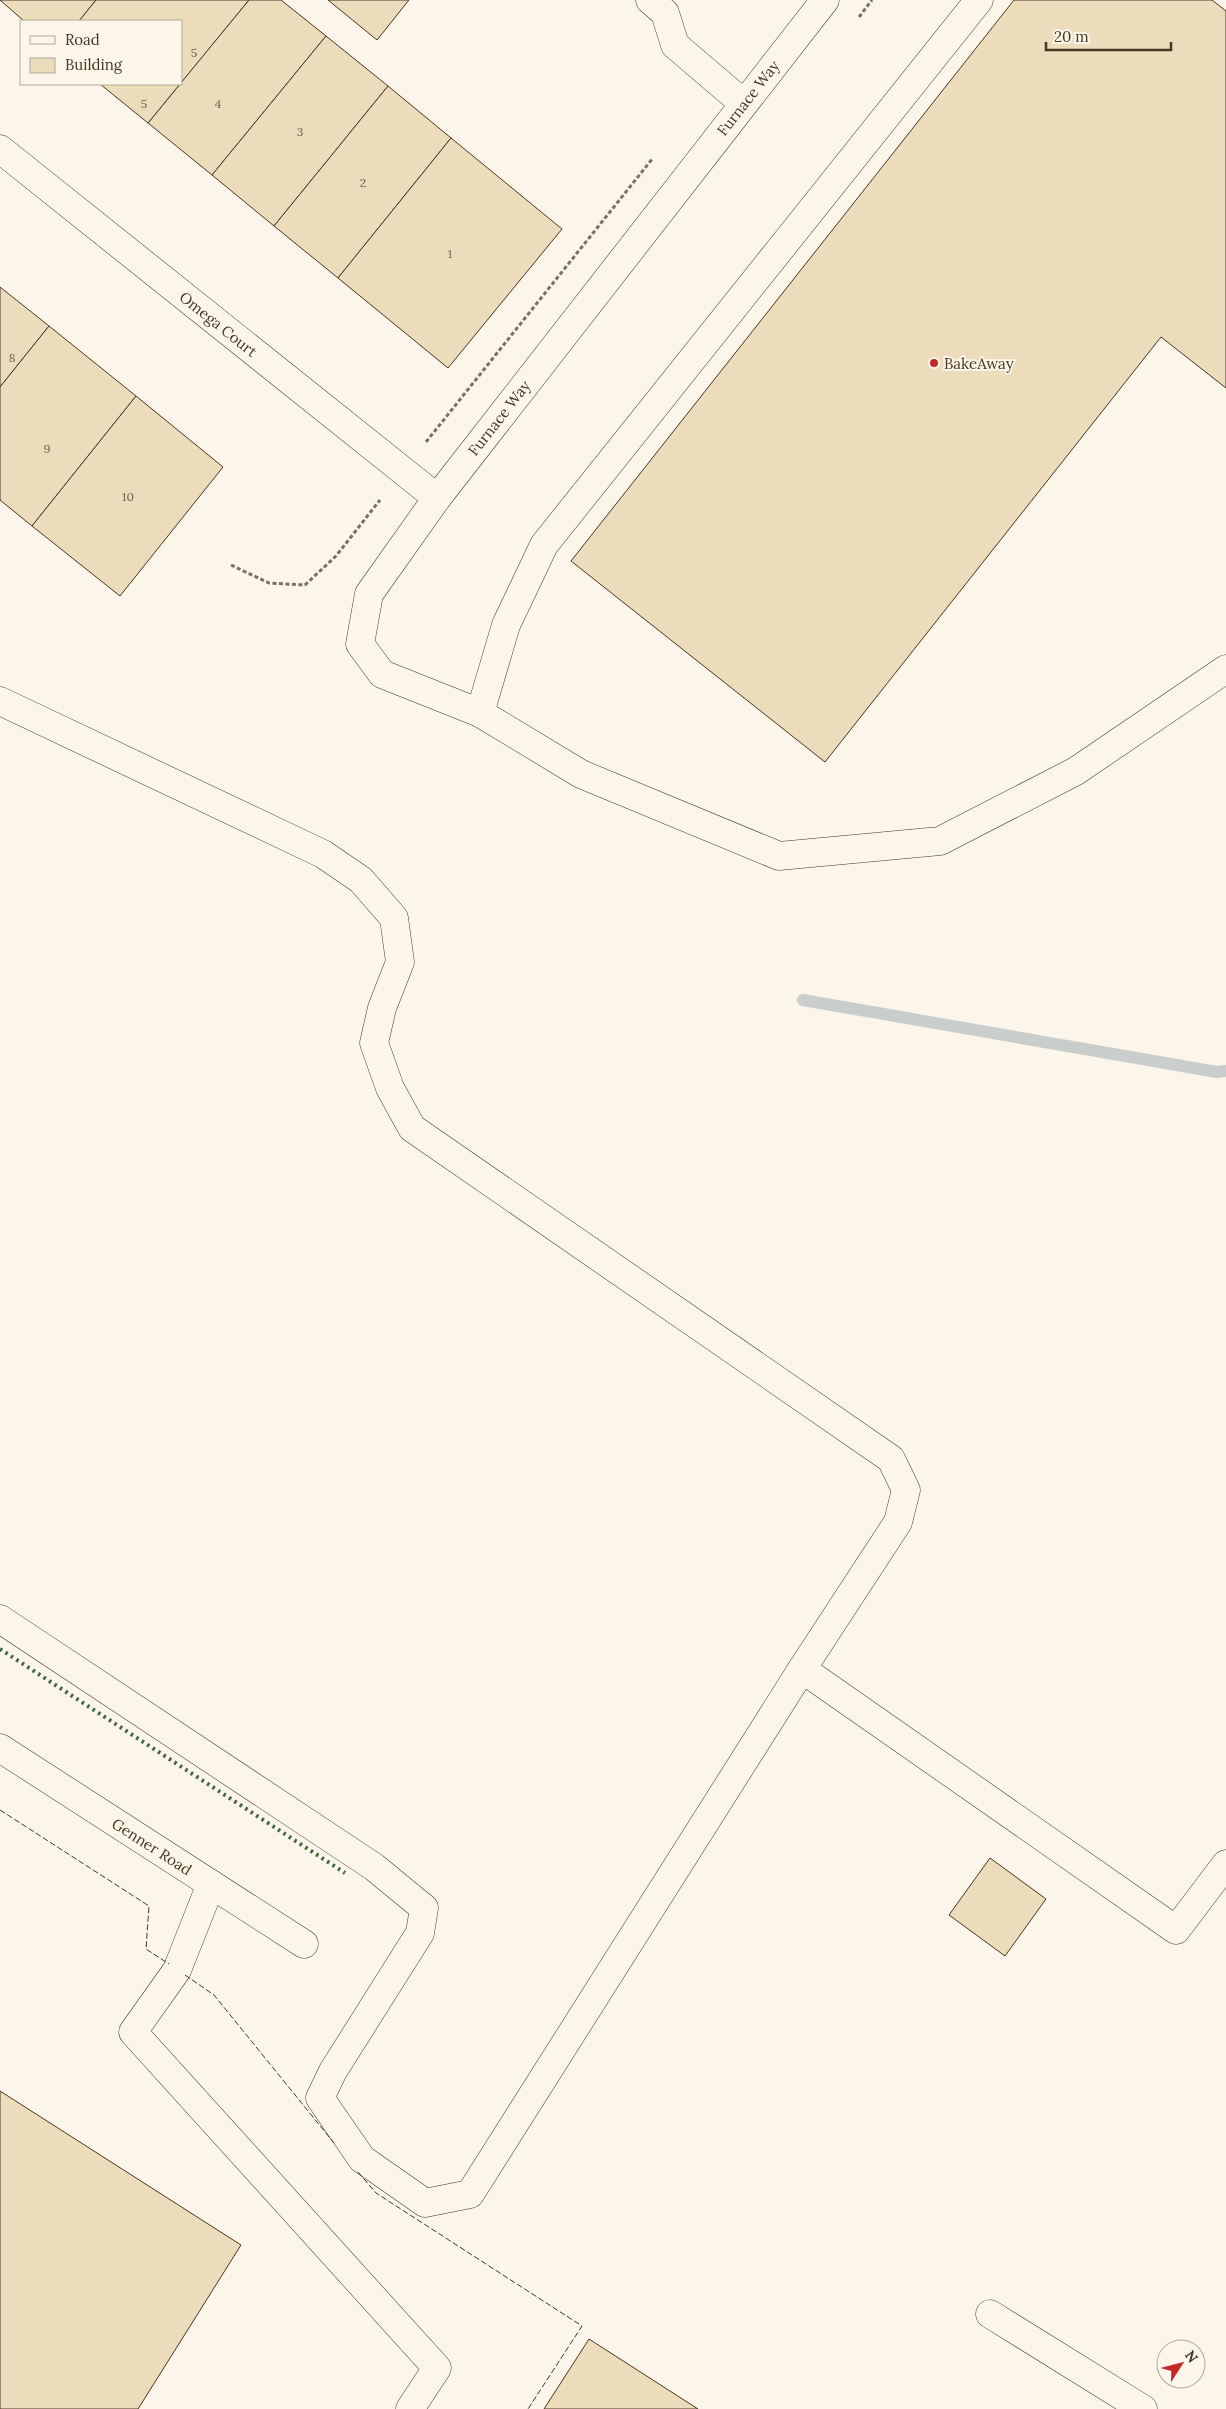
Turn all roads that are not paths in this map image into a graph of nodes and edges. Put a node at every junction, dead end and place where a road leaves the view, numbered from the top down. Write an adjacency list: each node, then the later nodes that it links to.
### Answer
1 (650, 0): 4 (street)
2 (826, 0): 4 (street, Furnace Way)
3 (978, 0): 9 (street)
4 (743, 103): 6 (street, Furnace Way)
5 (0, 149): 6 (street, Omega Court)
6 (436, 498): 9 (street, Furnace Way)
7 (1226, 669): 9 (street, Furnace Way)
8 (0, 701): 11 (street)
9 (480, 713)
10 (0, 1620): 11 (street)
11 (802, 1669): 13 (street)
12 (0, 1748): 14 (street, Genner Road)
13 (1226, 1864)
14 (211, 1884): 15 (street, Genner Road); 17 (street)
15 (304, 1944)
16 (990, 2314): 18 (street)
17 (410, 2409)
18 (1143, 2409)

